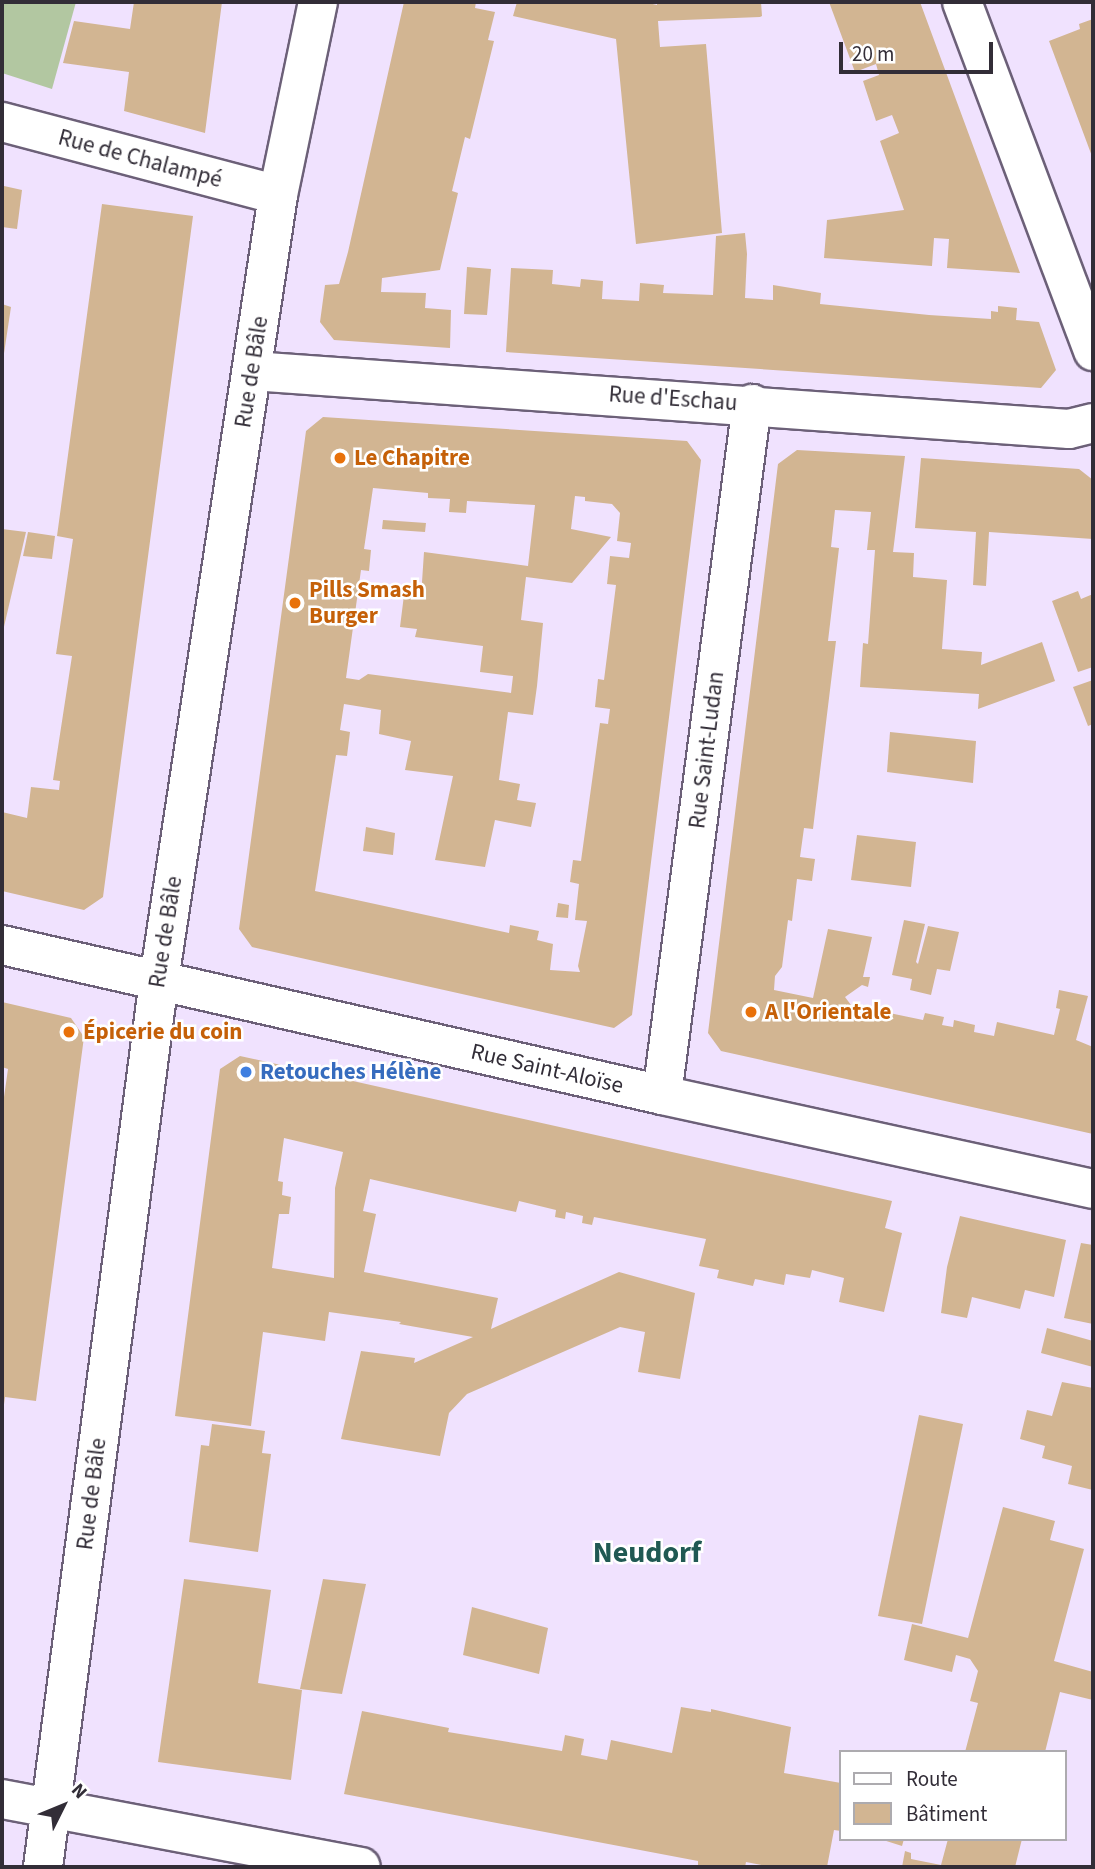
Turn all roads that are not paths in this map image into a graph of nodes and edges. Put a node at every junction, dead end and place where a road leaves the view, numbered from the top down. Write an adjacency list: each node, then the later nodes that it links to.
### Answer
1 (318, 2): 4 (street, Rue de Bâle)
2 (962, 2): 5 (street)
3 (2, 122): 4 (street, Rue de Chalampé)
4 (278, 195): 6 (street, Rue de Bâle)
5 (1093, 351)
6 (252, 371): 7 (street, Rue d'Eschau); 10 (street, Rue de Bâle)
7 (752, 404): 8 (street, Rue d'Eschau); 11 (street, Rue Saint-Ludan)
8 (1093, 423)
9 (2, 944): 10 (street, Rue Saint-Aloïse)
10 (159, 980): 11 (street, Rue Saint-Aloïse); 14 (street, Rue de Bâle)
11 (663, 1096): 12 (street, Rue Saint-Aloïse)
12 (1093, 1189)
13 (2, 1799): 14 (street)
14 (51, 1808): 15 (street, Rue de Bâle); 16 (street)
15 (43, 1867)
16 (361, 1867)

